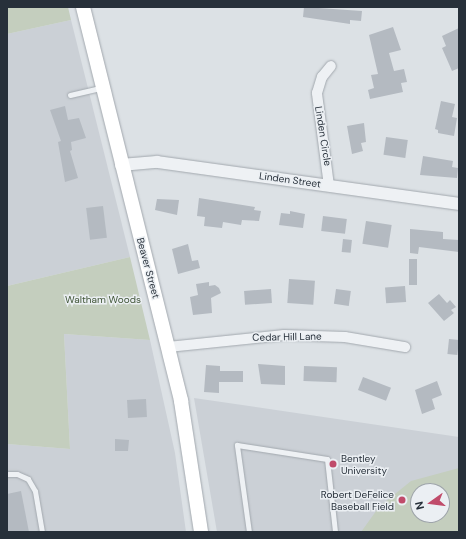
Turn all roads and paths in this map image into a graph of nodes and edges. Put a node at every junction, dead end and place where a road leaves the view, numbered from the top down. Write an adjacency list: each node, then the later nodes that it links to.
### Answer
1 (83, 7): 3 (main road, Beaver Street)
2 (331, 66): 6 (street, Linden Circle)
3 (102, 87): 4 (lane); 5 (main road, Beaver Street)
4 (70, 95)
5 (121, 165): 6 (street, Linden Street); 8 (main road, Beaver Street)
6 (329, 186): 7 (street, Linden Street)
7 (459, 204)
8 (168, 347): 9 (street, Cedar Hill Lane); 12 (main road, Beaver Street)
9 (405, 347)
10 (7, 474): 11 (lane)
11 (42, 532)
12 (201, 532)
13 (249, 532): 14 (lane)
14 (335, 532)

